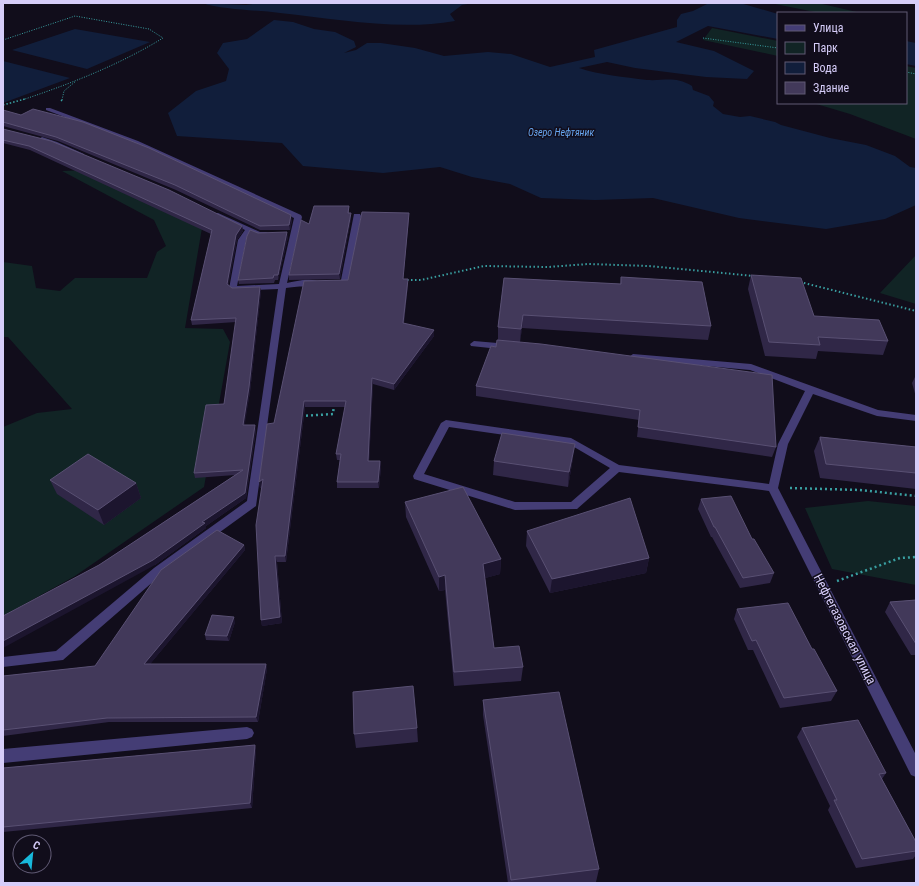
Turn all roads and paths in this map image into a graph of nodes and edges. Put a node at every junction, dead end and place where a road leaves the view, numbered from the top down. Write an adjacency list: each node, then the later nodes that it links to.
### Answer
1 (703, 38): 3 (path)
2 (3, 40): 4 (path)
3 (777, 48)
4 (78, 79): 5 (path); 6 (path)
5 (3, 105)
6 (48, 109): 16 (street)
7 (32, 137): 8 (street)
8 (89, 157)
9 (208, 209): 11 (street)
10 (357, 216): 16 (street)
11 (249, 229): 12 (street); 16 (street)
12 (273, 234)
13 (758, 276): 14 (path)
14 (405, 280)
15 (794, 281): 17 (path)
16 (282, 286): 30 (street)
17 (916, 311)
18 (474, 344): 19 (street)
19 (521, 348)
20 (624, 356): 21 (street)
21 (810, 390): 24 (street); 26 (street)
22 (334, 399): 23 (path)
23 (294, 416)
24 (916, 418)
25 (618, 468): 25 (street); 26 (street)
26 (773, 488): 27 (path); 29 (street, Нефтегазовская улица)
27 (916, 496)
28 (916, 557): 29 (path)
29 (823, 586): 33 (street, Нефтегазовская улица)
30 (3, 662)
31 (247, 733): 32 (street)
32 (3, 756)
33 (916, 770)

